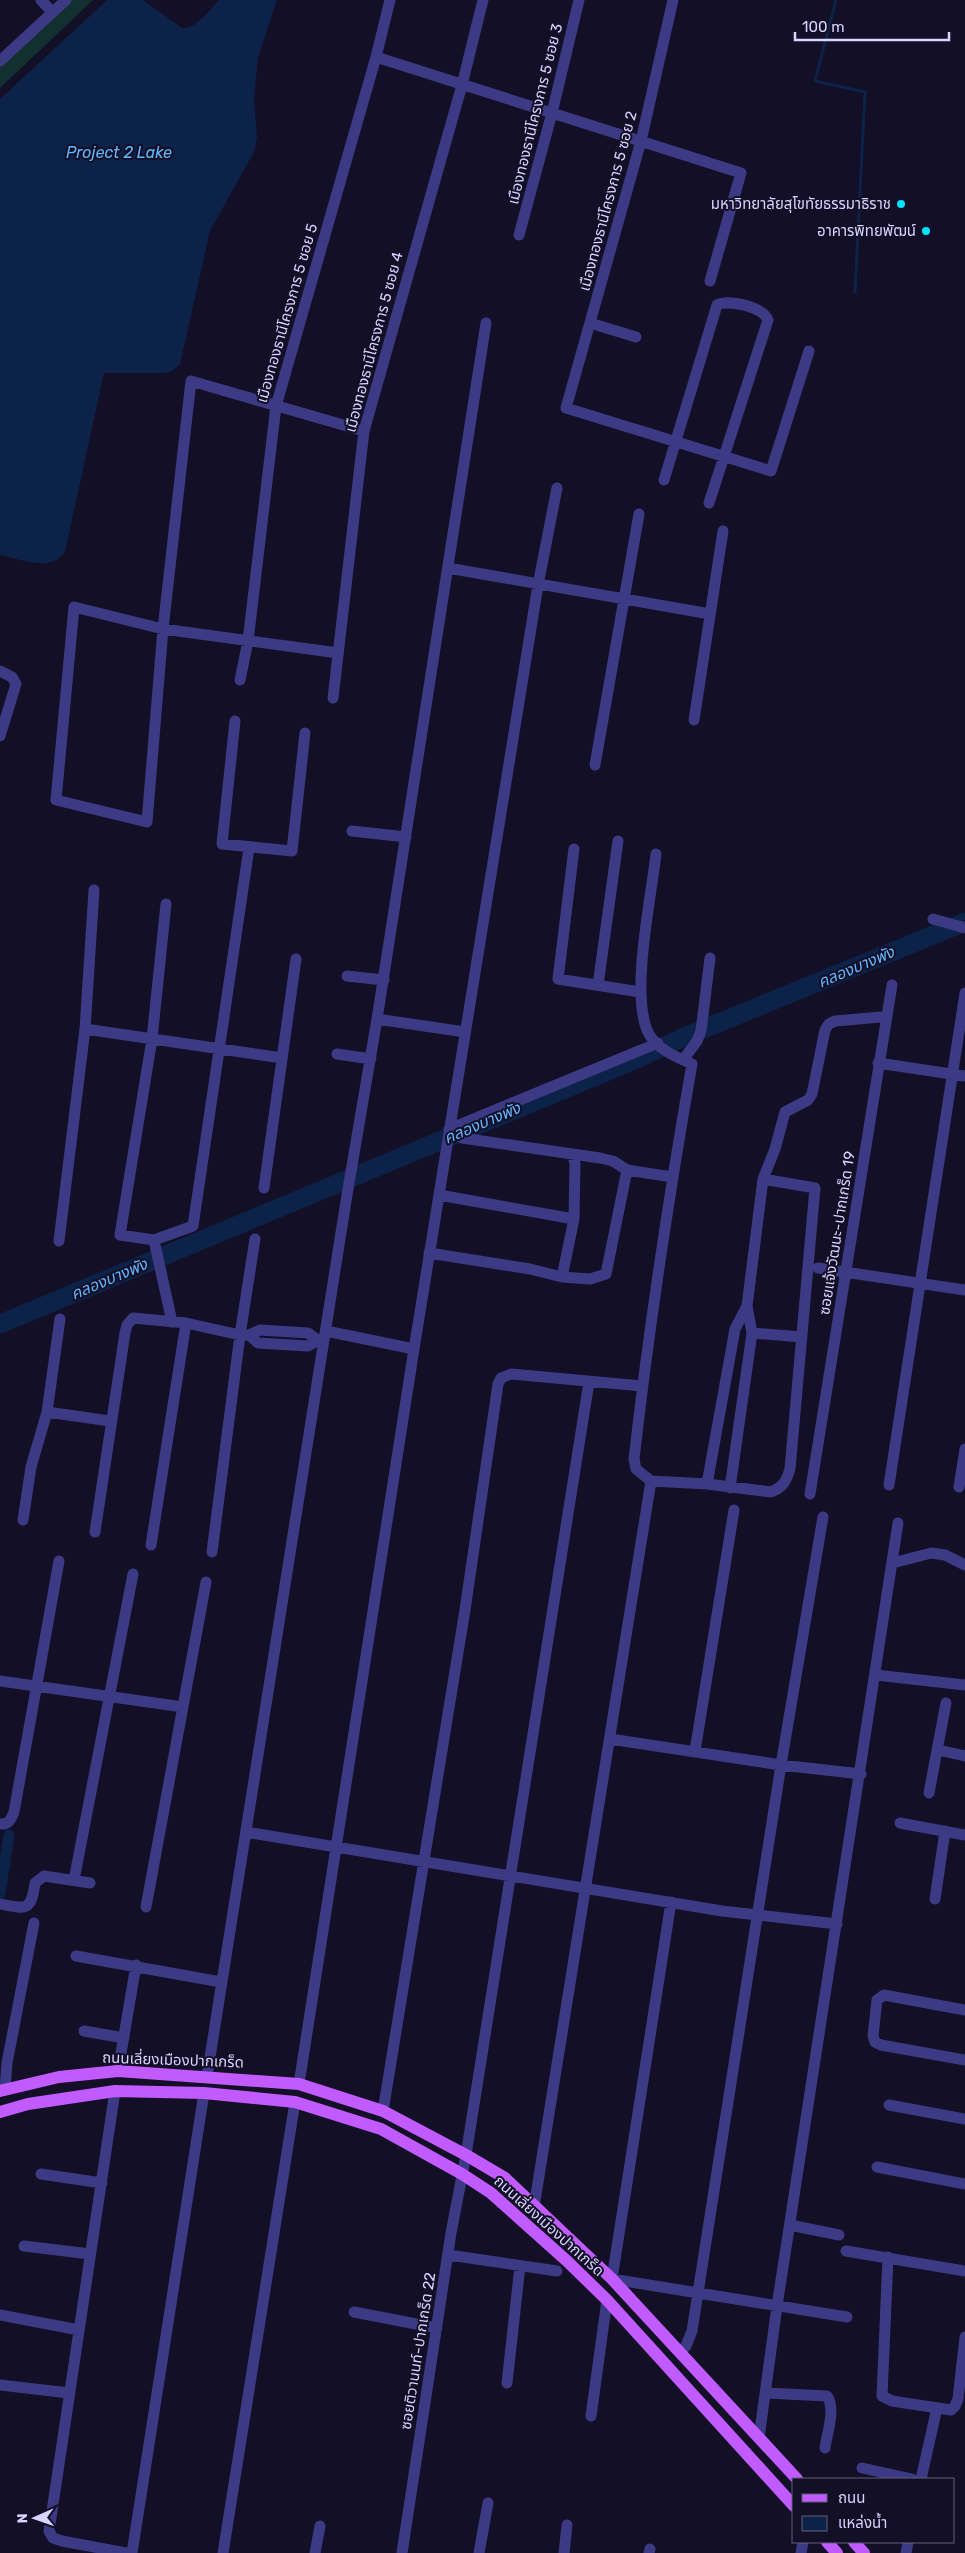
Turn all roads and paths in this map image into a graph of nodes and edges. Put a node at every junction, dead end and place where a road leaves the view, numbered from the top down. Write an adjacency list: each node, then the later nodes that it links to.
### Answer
1 (41, 0): 7 (street)
2 (66, 0): 7 (street)
3 (390, 0): 8 (street, เมืองทองธานีโครงการ 5 ซอย 5)
4 (483, 0): 10 (street, เมืองทองธานีโครงการ 5 ซอย 4)
5 (579, 0): 11 (street, เมืองทองธานีโครงการ 5 ซอย 3)
6 (673, 0): 12 (street, เมืองทองธานีโครงการ 5 ซอย 2)
7 (52, 12): 9 (street)
8 (376, 57): 10 (street); 19 (street, เมืองทองธานีโครงการ 5 ซอย 5)
9 (0, 61)
10 (462, 85): 11 (street); 20 (street, เมืองทองธานีโครงการ 5 ซอย 4)
11 (552, 113): 12 (street); 13 (street, เมืองทองธานีโครงการ 5 ซอย 3)
12 (641, 141): 14 (street); 16 (street, เมืองทองธานีโครงการ 5 ซอย 2)
13 (519, 235)
14 (710, 281)
15 (486, 323): 28 (street)
16 (590, 323): 17 (street); 21 (street, เมืองทองธานีโครงการ 5 ซอย 2)
17 (636, 337)
18 (809, 351): 22 (street)
19 (276, 406): 20 (street); 32 (street); 33 (street, เมืองทองธานีโครงการ 5 ซอย 5)
20 (364, 431): 34 (street, เมืองทองธานีโครงการ 5 ซอย 4)
21 (676, 443): 22 (street); 22 (street); 23 (street)
22 (723, 458): 25 (street)
23 (664, 480)
24 (556, 488): 29 (street)
25 (709, 503)
26 (639, 514): 30 (street)
27 (722, 531): 31 (street)
28 (448, 568): 29 (street); 44 (street)
29 (538, 584): 30 (street); 64 (street)
30 (623, 598): 31 (street); 42 (street)
31 (710, 614): 38 (street)
32 (163, 629): 32 (street); 33 (street)
33 (248, 641): 34 (street); 36 (street, เมืองทองธานีโครงการ 5 ซอย 5)
34 (338, 653): 37 (street, เมืองทองธานีโครงการ 5 ซอย 4)
35 (0, 671): 41 (street)
36 (240, 680)
37 (333, 698)
38 (694, 720)
39 (236, 722): 46 (street)
40 (305, 733): 46 (street)
41 (0, 736)
42 (596, 764)
43 (352, 831): 44 (street)
44 (406, 837): 56 (street)
45 (618, 841): 57 (street)
46 (249, 848): 67 (street)
47 (574, 849): 57 (street)
48 (656, 854): 59 (street)
49 (94, 890): 63 (street)
50 (166, 904): 65 (street)
51 (933, 919): 52 (street)
52 (965, 928)
53 (710, 958): 71 (street)
54 (296, 959): 69 (street)
55 (347, 976): 56 (street)
56 (384, 980): 62 (street)
57 (598, 984): 59 (street)
58 (892, 985): 72 (street, ซอยแจ้งวัฒนะ-ปากเกร็ด 19)
59 (640, 992): 66 (street)
60 (965, 993): 73 (street)
61 (881, 1017): 80 (street)
62 (378, 1019): 64 (street); 70 (street)
63 (85, 1029): 65 (street); 86 (street)
64 (465, 1032): 75 (street)
65 (152, 1039): 67 (street); 85 (street)
66 (658, 1043): 71 (street); 75 (street)
67 (220, 1050): 69 (street); 85 (street)
68 (338, 1054): 70 (street)
69 (282, 1058): 81 (street)
70 (371, 1059): 97 (street)
71 (683, 1060): 79 (street)
72 (878, 1063): 73 (street); 89 (street, ซอยแจ้งวัฒนะ-ปากเกร็ด 19)
73 (952, 1074): 74 (street); 91 (street)
74 (965, 1076)
75 (449, 1129): 82 (street)
76 (462, 1138): 77 (street)
77 (573, 1155): 78 (street); 83 (street)
78 (627, 1170): 79 (street); 90 (street)
79 (672, 1177): 104 (street)
80 (763, 1179): 93 (street); 100 (street)
81 (264, 1188)
82 (439, 1195): 83 (street); 87 (street)
83 (574, 1219): 90 (street)
84 (255, 1239): 99 (street)
85 (154, 1240): 95 (street)
86 (59, 1241)
87 (429, 1253): 90 (street); 102 (street)
88 (818, 1268): 89 (street)
89 (846, 1272): 91 (street); 113 (street, ซอยแจ้งวัฒนะ-ปากเกร็ด 19)
90 (562, 1277)
91 (919, 1284): 92 (street); 110 (street)
92 (965, 1290)
93 (747, 1306): 98 (street); 109 (street)
94 (60, 1319): 105 (street)
95 (172, 1322): 96 (street); 106 (street)
96 (186, 1323): 99 (street); 119 (street)
97 (326, 1331): 101 (street); 102 (street)
98 (752, 1333): 100 (street); 112 (street)
99 (244, 1335): 101 (street); 120 (street)
100 (802, 1337): 112 (street)
101 (320, 1342): 143 (street)
102 (414, 1349): 145 (street)
103 (589, 1382): 104 (street); 146 (street); 147 (street, ซอยติวานนท์-ปากเกร็ด 22)
104 (642, 1386): 108 (street)
105 (47, 1412): 106 (street); 116 (street)
106 (110, 1421): 118 (street)
107 (965, 1448): 111 (street)
108 (651, 1481): 109 (street); 133 (street)
109 (706, 1484): 112 (street)
110 (889, 1485)
111 (959, 1487)
112 (730, 1488)
113 (810, 1494)
114 (734, 1510): 135 (street)
115 (823, 1517): 137 (street)
116 (23, 1520)
117 (898, 1523): 122 (street)
118 (95, 1532)
119 (151, 1545)
120 (212, 1552)
121 (59, 1561): 129 (street)
122 (893, 1563): 123 (street); 126 (street)
123 (965, 1565)
124 (133, 1574): 130 (street)
125 (206, 1582): 132 (street)
126 (876, 1675): 128 (street); 138 (street)
127 (0, 1682): 129 (street)
128 (965, 1685)
129 (37, 1687): 130 (street); 141 (street)
130 (109, 1697): 132 (street); 148 (street)
131 (946, 1703): 134 (street)
132 (183, 1707): 154 (street)
133 (610, 1739): 135 (street); 150 (street)
134 (938, 1750): 136 (street); 139 (street)
135 (695, 1752): 137 (street)
136 (965, 1756)
137 (781, 1765): 138 (street); 155 (street)
138 (861, 1774): 157 (street)
139 (929, 1793)
140 (900, 1823): 142 (street)
141 (0, 1824)
142 (944, 1831): 144 (street); 151 (street)
143 (246, 1832): 145 (street); 160 (street)
144 (965, 1835)
145 (335, 1848): 146 (street); 167 (street)
146 (424, 1863): 147 (street); 173 (street)
147 (509, 1876): 150 (street); 176 (street, ซอยติวานนท์-ปากเกร็ด 22)
148 (74, 1880): 149 (street); 153 (street)
149 (90, 1883)
150 (587, 1887): 152 (street); 182 (street)
151 (935, 1899)
152 (670, 1902): 155 (street); 193 (street)
153 (0, 1904)
154 (146, 1907)
155 (758, 1916): 157 (street); 194 (street)
156 (34, 1923): 168 (street)
157 (837, 1924): 183 (street)
158 (76, 1956): 159 (street)
159 (136, 1965): 160 (street); 163 (street)
160 (221, 1982): 166 (street)
161 (965, 2010): 164 (street)
162 (84, 2031): 163 (street)
163 (124, 2038): 165 (street)
164 (965, 2060)
165 (118, 2071): 166 (main road, ถนนเลี่ยงเมืองปากเกร็ด); 168 (main road, ถนนเลี่ยงเมืองปากเกร็ด)
166 (207, 2076): 167 (main road, ถนนเลี่ยงเมืองปากเกร็ด)
167 (299, 2084): 173 (main road, ถนนเลี่ยงเมืองปากเกร็ด)
168 (2, 2090)
169 (115, 2091): 170 (main road, ถนนเลี่ยงเมืองปากเกร็ด); 174 (main road, ถนนเลี่ยงเมืองปากเกร็ด); 180 (street)
170 (204, 2093): 171 (main road, ถนนเลี่ยงเมืองปากเกร็ด); 223 (street)
171 (296, 2102): 179 (main road, ถนนเลี่ยงเมืองปากเกร็ด); 224 (street)
172 (889, 2105): 175 (street)
173 (383, 2111): 176 (main road, ถนนเลี่ยงเมืองปากเกร็ด)
174 (0, 2112)
175 (965, 2119)
176 (466, 2155): 179 (street, ซอยติวานนท์-ปากเกร็ด 22); 182 (main road, ถนนเลี่ยงเมืองปากเกร็ด)
177 (877, 2167): 181 (street)
178 (40, 2174): 180 (street)
179 (462, 2174): 188 (street, ซอยติวานนท์-ปากเกร็ด 22); 195 (main road, ถนนเลี่ยงเมืองปากเกร็ด)
180 (102, 2183): 187 (street)
181 (965, 2184)
182 (534, 2207): 193 (main road, ถนนเลี่ยงเมืองปากเกร็ด)
183 (790, 2225): 184 (street); 196 (street)
184 (839, 2235)
185 (24, 2246): 187 (street)
186 (846, 2251): 189 (street)
187 (90, 2254): 201 (street)
188 (449, 2255): 190 (street); 200 (street, ซอยติวานนท์-ปากเกร็ด 22)
189 (888, 2257): 192 (street); 208 (street)
190 (520, 2266): 191 (street); 204 (street)
191 (557, 2271)
192 (965, 2271)
193 (612, 2279): 194 (street); 203 (main road, ถนนเลี่ยงเมืองปากเกร็ด)
194 (697, 2294): 196 (street); 203 (street)
195 (607, 2300): 209 (street); 217 (main road, ถนนเลี่ยงเมืองปากเกร็ด)
196 (777, 2306): 199 (street); 207 (street)
197 (354, 2312): 200 (street)
198 (0, 2316): 201 (street)
199 (848, 2318)
200 (437, 2328): 226 (street, ซอยติวานนท์-ปากเกร็ด 22)
201 (79, 2330): 206 (street)
202 (965, 2337): 208 (street)
203 (680, 2352): 210 (main road, ถนนเลี่ยงเมืองปากเกร็ด)
204 (507, 2383)
205 (0, 2385): 206 (street)
206 (69, 2393): 222 (street)
207 (766, 2393): 210 (street); 211 (street)
208 (937, 2408): 215 (street)
209 (591, 2416)
210 (759, 2438): 213 (main road, ถนนเลี่ยงเมืองปากเกร็ด)
211 (825, 2448)
212 (862, 2468): 214 (street)
213 (796, 2478)
214 (907, 2478)
215 (922, 2478)
216 (488, 2503): 227 (street)
217 (792, 2504)
218 (568, 2525): 228 (street)
219 (320, 2526): 225 (street)
220 (828, 2543): 229 (main road)
221 (855, 2543): 230 (main road)
222 (126, 2553)
223 (132, 2553)
224 (222, 2553)
225 (315, 2553)
226 (403, 2553)
227 (479, 2553)
228 (564, 2553)
229 (837, 2553)
230 (864, 2553)

